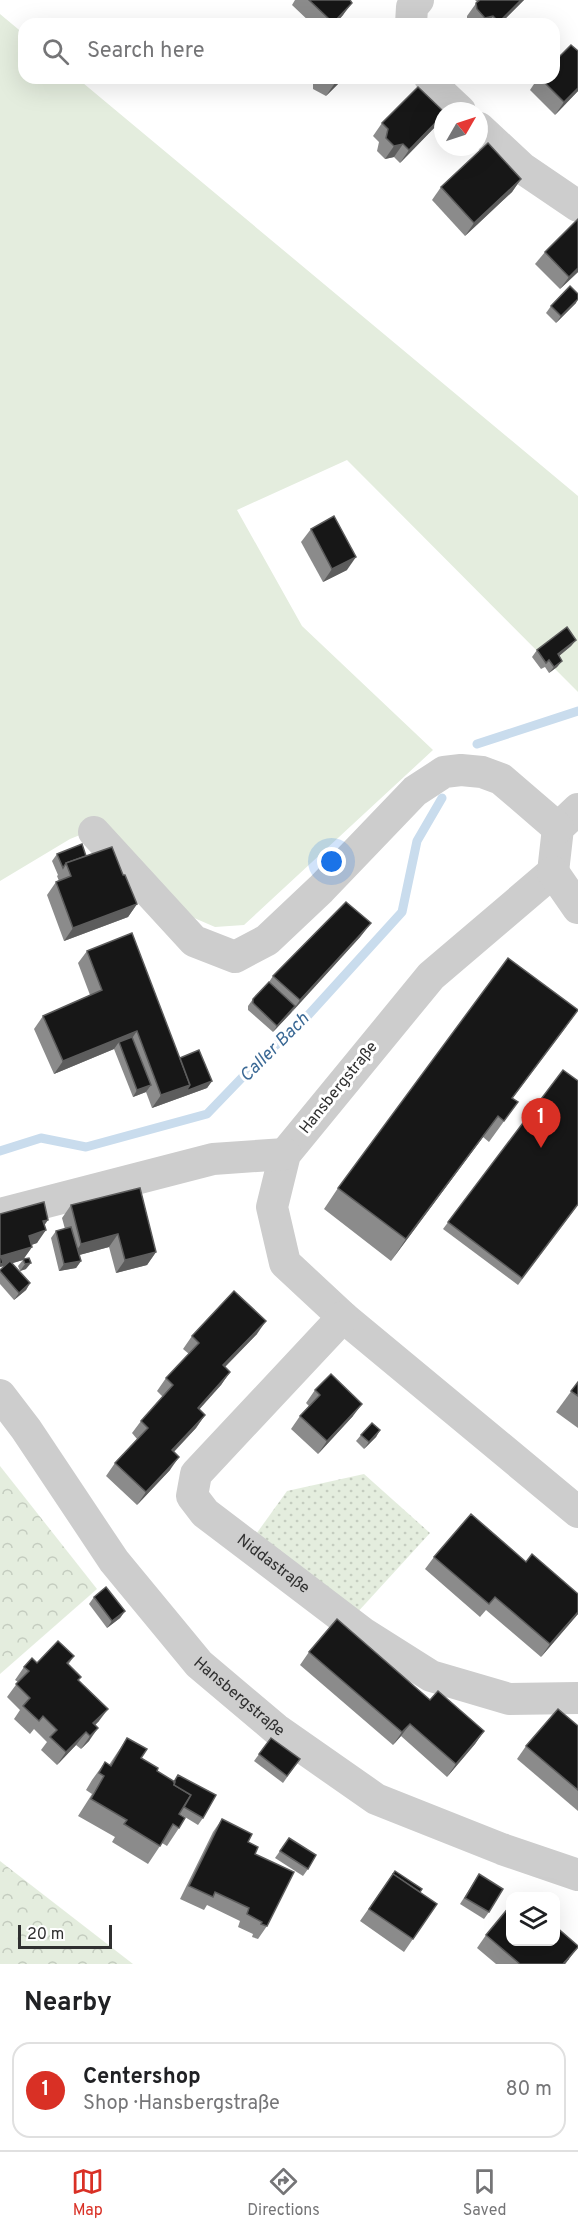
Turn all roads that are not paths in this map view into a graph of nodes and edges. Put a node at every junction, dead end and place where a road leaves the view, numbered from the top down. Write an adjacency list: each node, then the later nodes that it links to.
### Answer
1 (418, 0): 2 (street)
2 (411, 18)
3 (435, 84): 4 (street)
4 (450, 102)
5 (488, 137): 6 (street)
6 (578, 206)
7 (568, 819): 8 (street); 9 (street)
8 (94, 832)
9 (553, 872): 10 (street); 11 (street, Hansbergstraße)
10 (578, 908)
11 (285, 1154): 12 (street); 13 (street)
12 (0, 1214)
13 (343, 1317): 15 (street); 16 (street, Niddastraße)
14 (0, 1395): 17 (street, Hansbergstraße)
15 (578, 1512)
16 (578, 1698)
17 (578, 1875)

